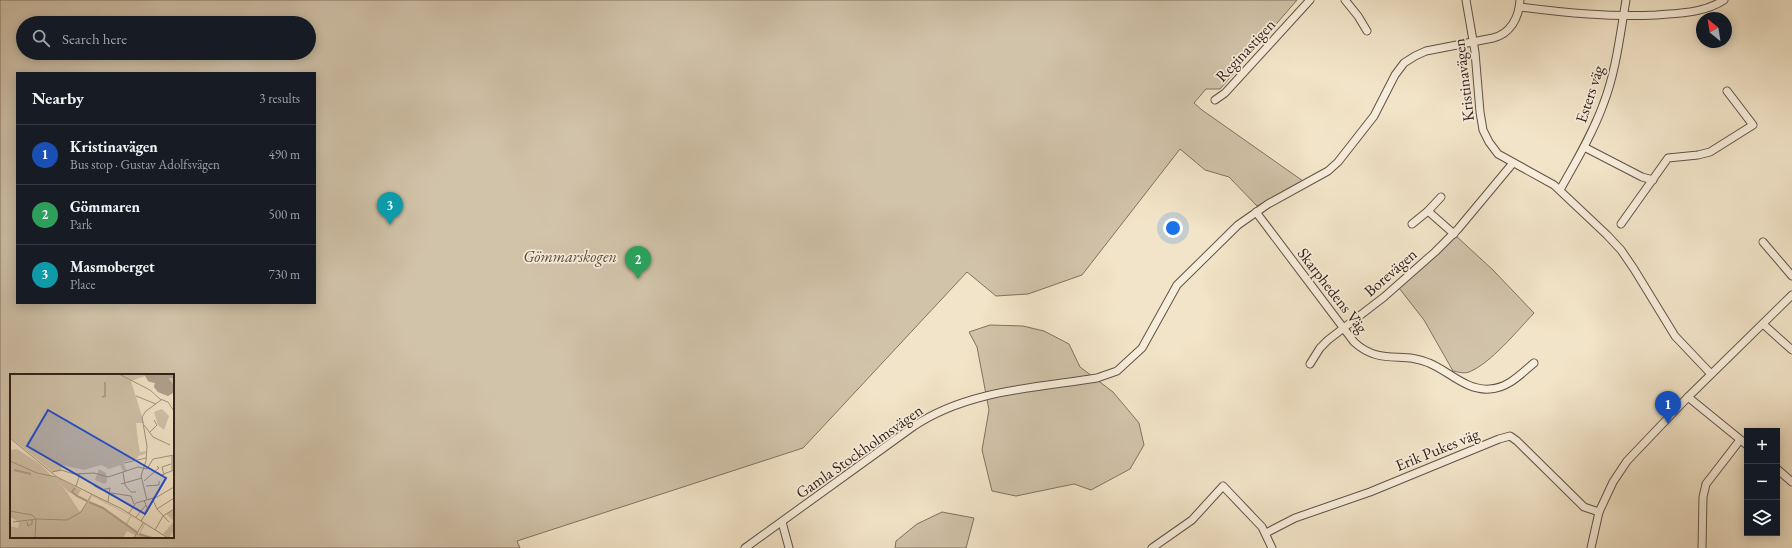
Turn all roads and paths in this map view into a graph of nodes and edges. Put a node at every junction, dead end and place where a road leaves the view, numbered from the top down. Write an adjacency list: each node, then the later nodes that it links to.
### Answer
1 (1310, 0): 11 (street, Reginastigen)
2 (1345, 0): 8 (street)
3 (1466, 0): 9 (street, Kristinavägen)
4 (1626, 0): 7 (street, Esters väg)
5 (1724, 0): 7 (street)
6 (1520, 4): 7 (street); 9 (street, Gamla Stockholmsvägen)
7 (1623, 16): 12 (street, Esters väg)
8 (1367, 31)
9 (1473, 42): 13 (street, Kristinavägen); 18 (street, Gamla Stockholmsvägen)
10 (1727, 91): 14 (street)
11 (1215, 100)
12 (1584, 147): 14 (street); 15 (street, Esters väg)
13 (1513, 163): 15 (street, Kristinavägen); 21 (street, Borevägen)
14 (1653, 180): 20 (street)
15 (1560, 190): 30 (street, Kristinavägen)
16 (1441, 197): 17 (street, Borevägen)
17 (1428, 211): 19 (street, Borevägen); 21 (street)
18 (1256, 212): 26 (street, Skarphedens Väg); 37 (street, Gamla Stockholmsvägen)
19 (1412, 224)
20 (1621, 224)
21 (1454, 234): 26 (street, Borevägen)
22 (1763, 242): 23 (street)
23 (1792, 276)
24 (1792, 295): 25 (street)
25 (1763, 324): 27 (street); 30 (street)
26 (1344, 328): 28 (street, Skarphedens Väg); 29 (street, Borevägen)
27 (1792, 350)
28 (1534, 362)
29 (1310, 364)
30 (1711, 374): 31 (street)
31 (1688, 397): 32 (street); 36 (street)
32 (1740, 440): 33 (street); 44 (street)
33 (1744, 443)
34 (1780, 472): 35 (street)
35 (1792, 482)
36 (1599, 512): 38 (street, Erik Pukes väg); 43 (street)
37 (782, 522): 39 (street, Gamla Stockholmsvägen); 40 (street)
38 (1266, 533): 41 (street); 42 (street)
39 (746, 548)
40 (789, 548)
41 (1152, 548)
42 (1272, 548)
43 (1591, 548)
44 (1702, 548)

